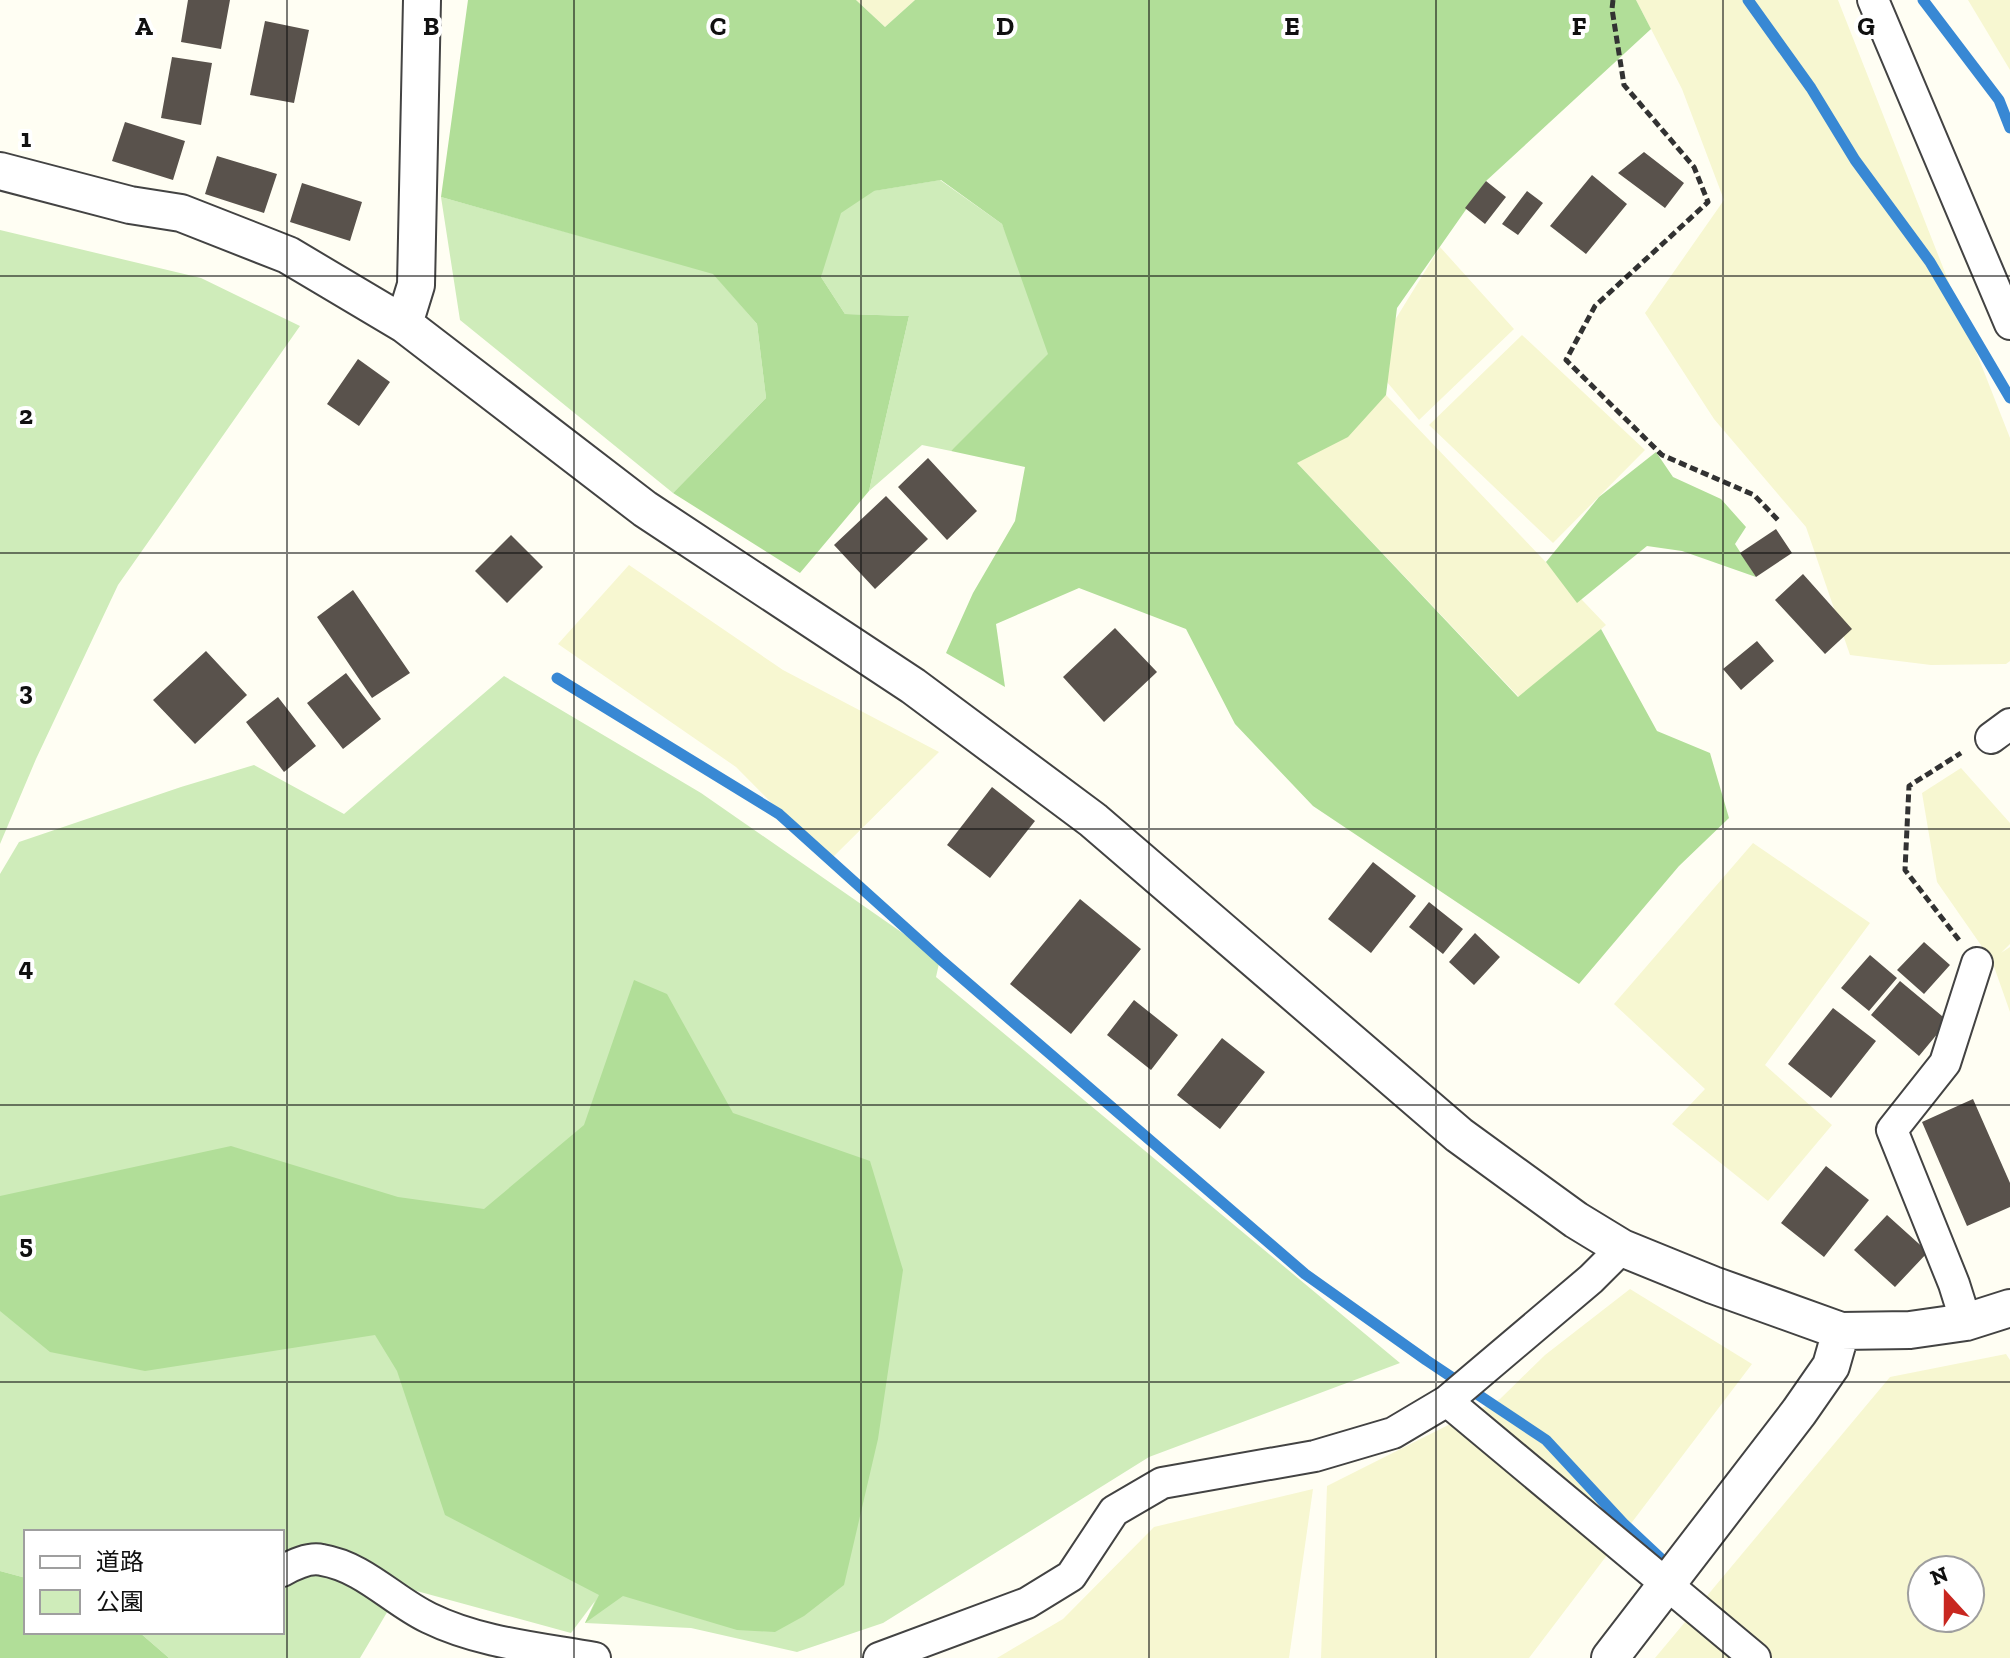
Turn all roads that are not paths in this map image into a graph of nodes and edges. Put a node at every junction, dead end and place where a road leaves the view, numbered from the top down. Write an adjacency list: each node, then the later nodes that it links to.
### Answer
1 (422, 0): 4 (street)
2 (1873, 0): 5 (street)
3 (0, 171): 4 (street)
4 (404, 324): 7 (street)
5 (2010, 324)
6 (1977, 963): 9 (street)
7 (1622, 1248): 10 (street); 11 (street)
8 (2008, 1311): 9 (street)
9 (1966, 1322): 10 (street)
10 (1841, 1331): 13 (street)
11 (1447, 1401): 13 (street); 15 (street)
12 (284, 1570): 14 (street)
13 (1667, 1586): 16 (street); 17 (street)
14 (595, 1658)
15 (879, 1658)
16 (1610, 1658)
17 (1755, 1658)

